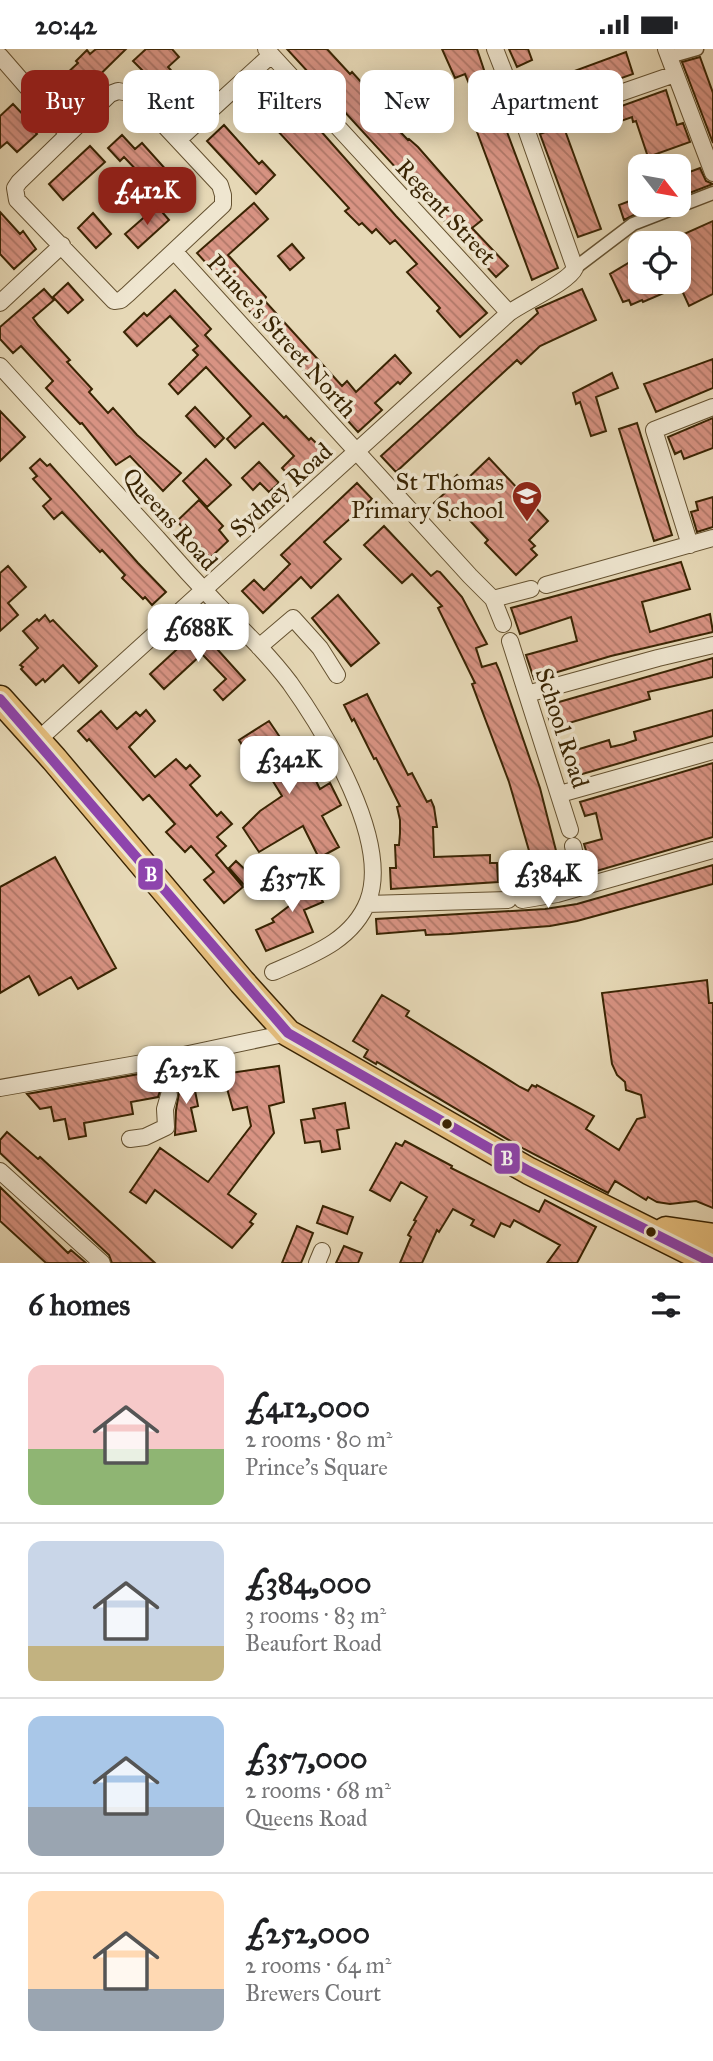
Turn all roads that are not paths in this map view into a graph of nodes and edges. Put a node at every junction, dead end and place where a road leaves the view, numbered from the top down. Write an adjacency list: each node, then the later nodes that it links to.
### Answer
1 (495, 49): 6 (street)
2 (697, 49): 4 (street)
3 (268, 52): 11 (street); 18 (street, Regent Street)
4 (667, 53): 7 (street)
5 (0, 57): 10 (street)
6 (503, 70)
7 (675, 74): 8 (street); 12 (street)
8 (623, 92)
9 (527, 133): 16 (street)
10 (68, 134): 11 (street); 14 (street)
11 (178, 140): 15 (street)
12 (713, 173)
13 (713, 193): 16 (street)
14 (62, 245): 15 (street); 17 (street)
15 (174, 251): 21 (street, Prince's Street North)
16 (575, 268): 18 (street, Sydney Road)
17 (0, 303)
18 (509, 313): 21 (street, Sydney Road)
19 (0, 366): 24 (street, Queens Road)
20 (713, 407): 23 (street)
21 (357, 452): 24 (street, Sydney Road); 25 (street)
22 (713, 538): 23 (street)
23 (690, 545): 25 (street)
24 (204, 590): 29 (street, Queens Road); 33 (street, Sydney Road)
25 (493, 599): 26 (street)
26 (503, 624)
27 (510, 641): 31 (street, School Road)
28 (713, 645): 31 (street)
29 (259, 647): 30 (street); 38 (street, Queens Road)
30 (337, 675)
31 (527, 694): 35 (street, School Road)
32 (0, 699): 33 (highway)
33 (38, 740): 40 (highway)
34 (713, 751): 35 (street)
35 (560, 794): 37 (street, School Road)
36 (713, 850): 37 (street)
37 (582, 886): 38 (street)
38 (367, 904): 39 (street, Queens Road)
39 (272, 972)
40 (288, 1033): 41 (street); 45 (highway)
41 (164, 1059): 42 (street); 43 (street)
42 (0, 1088)
43 (130, 1139)
44 (0, 1171): 47 (street)
45 (640, 1226): 46 (highway); 48 (highway)
46 (713, 1237)
47 (102, 1263)
48 (712, 1263)

